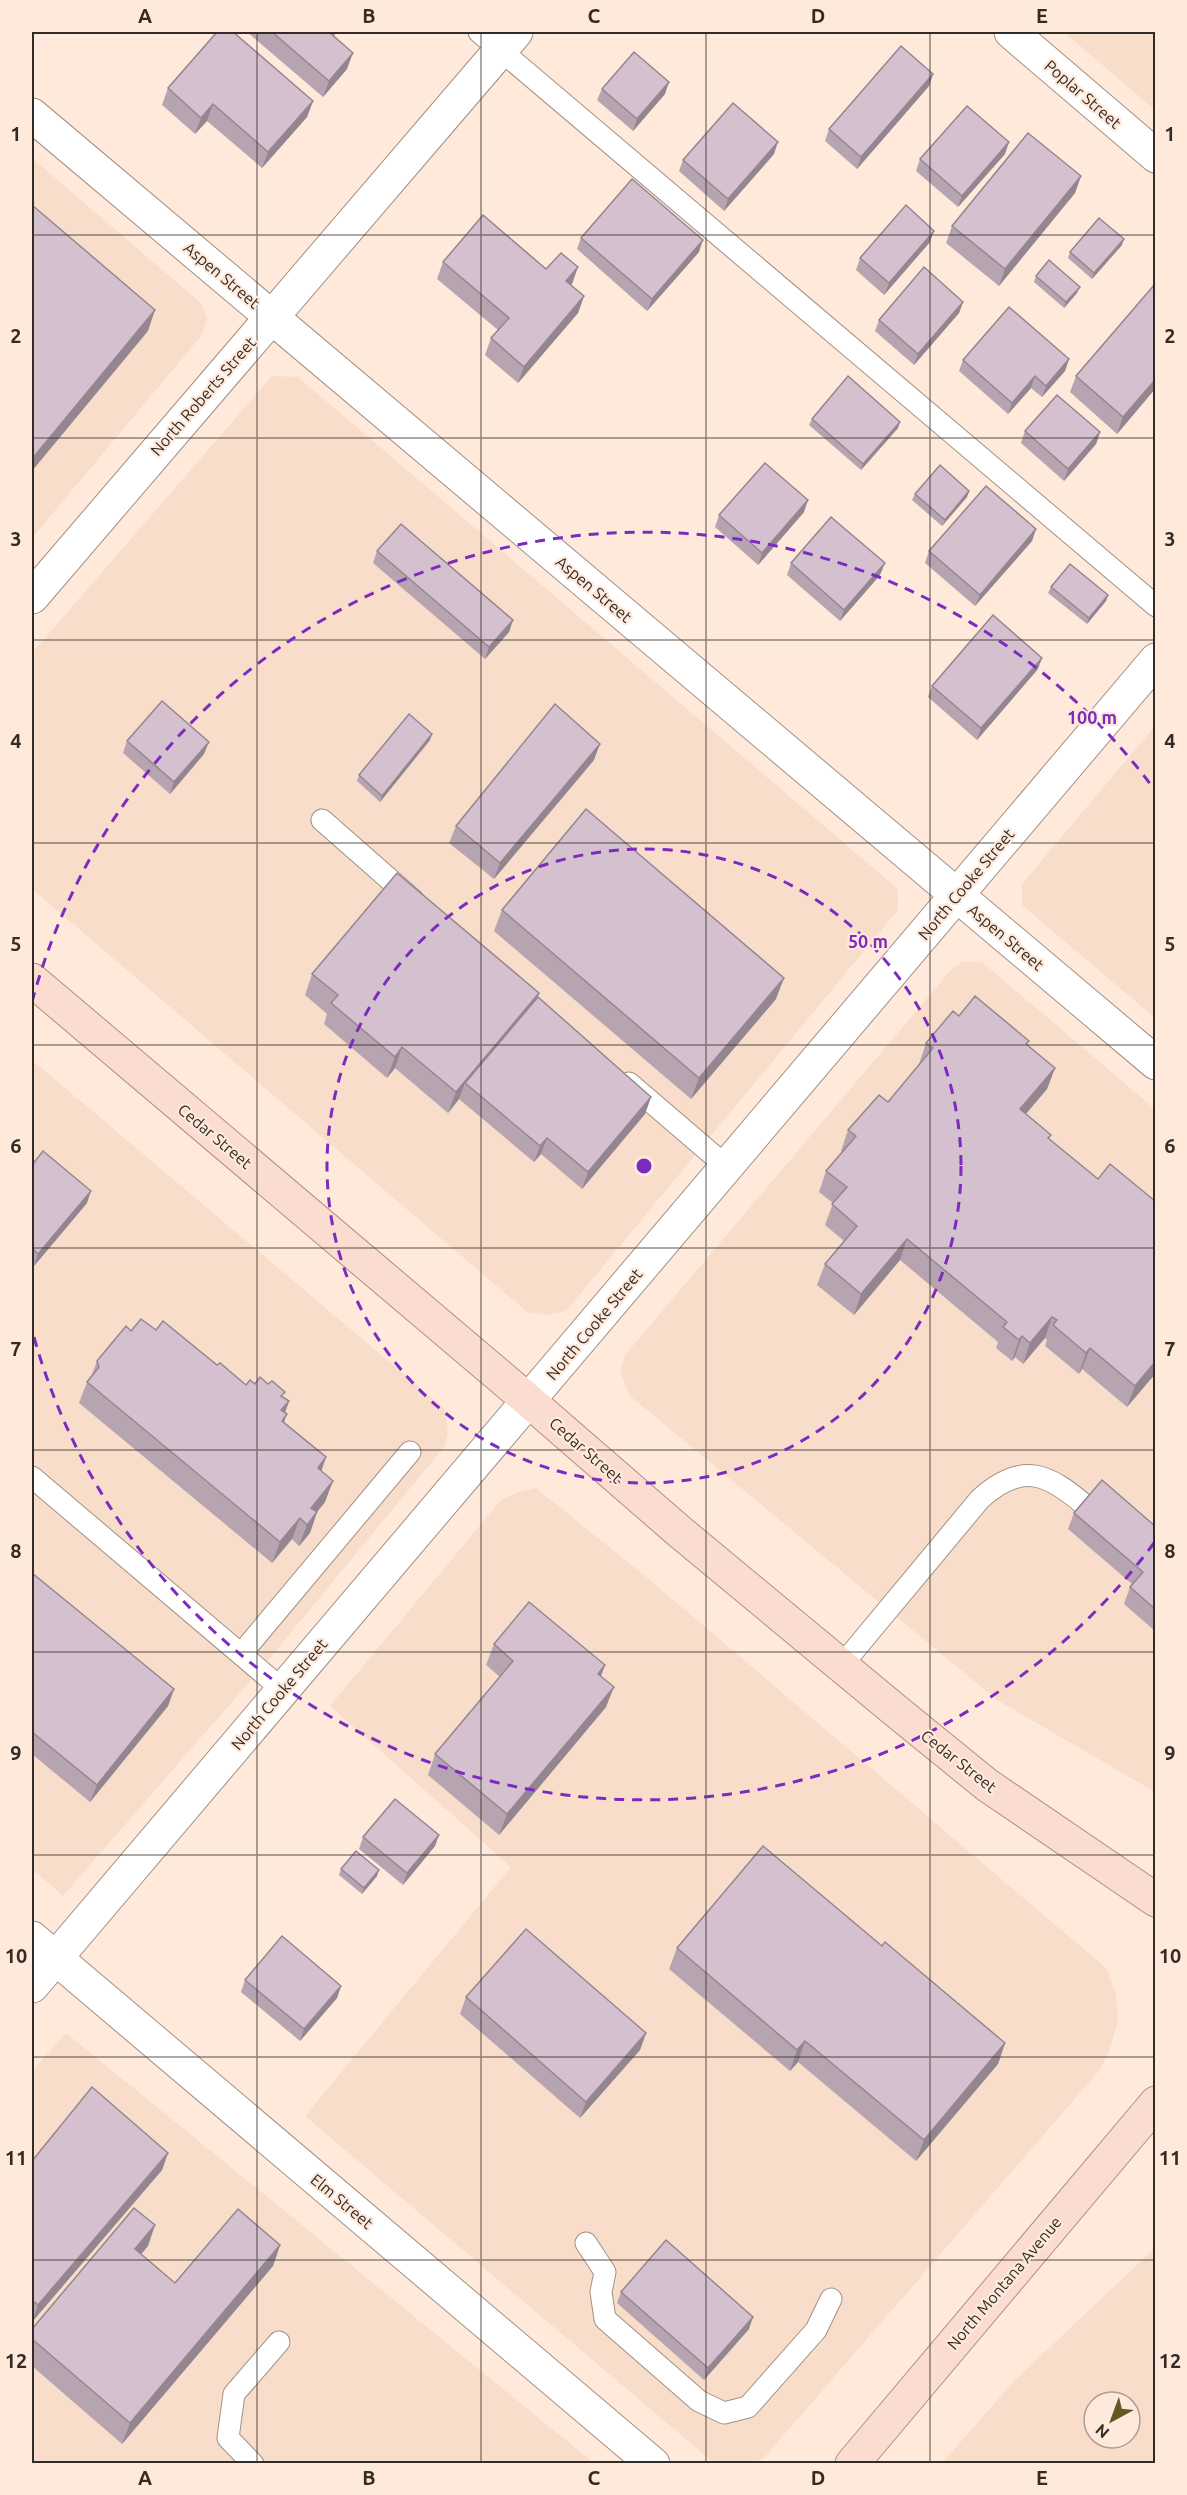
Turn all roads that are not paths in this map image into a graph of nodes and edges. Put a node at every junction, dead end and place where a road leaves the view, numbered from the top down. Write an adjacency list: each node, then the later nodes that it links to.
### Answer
1 (1011, 32): 4 (street, Poplar Street)
2 (498, 38): 5 (street, North Roberts Street); 7 (lane)
3 (32, 115): 5 (street, Aspen Street)
4 (1155, 156)
5 (271, 316): 6 (street, North Roberts Street); 10 (street, Aspen Street)
6 (32, 597)
7 (1155, 606)
8 (1155, 660): 10 (street, North Cooke Street)
9 (322, 820): 11 (lane)
10 (956, 895): 13 (street, Aspen Street); 15 (street, North Cooke Street)
11 (432, 916)
12 (32, 980): 16 (main road, Cedar Street)
13 (1155, 1063)
14 (611, 1068): 15 (lane)
15 (727, 1167): 16 (street, North Cooke Street)
16 (529, 1401): 21 (main road, Cedar Street); 22 (street, North Cooke Street)
17 (410, 1452): 20 (lane)
18 (32, 1477): 20 (lane)
19 (1087, 1507): 21 (lane)
20 (241, 1654): 22 (lane)
21 (842, 1665): 23 (main road, Cedar Street)
22 (283, 1690): 24 (street, North Cooke Street)
23 (1155, 1900)
24 (44, 1948): 25 (street, North Cooke Street); 31 (street, Elm Street)
25 (32, 1986)
26 (1155, 2103): 32 (main road, North Montana Avenue)
27 (586, 2243): 28 (lane)
28 (831, 2299)
29 (279, 2342): 30 (lane)
30 (254, 2463)
31 (653, 2463)
32 (852, 2463)

